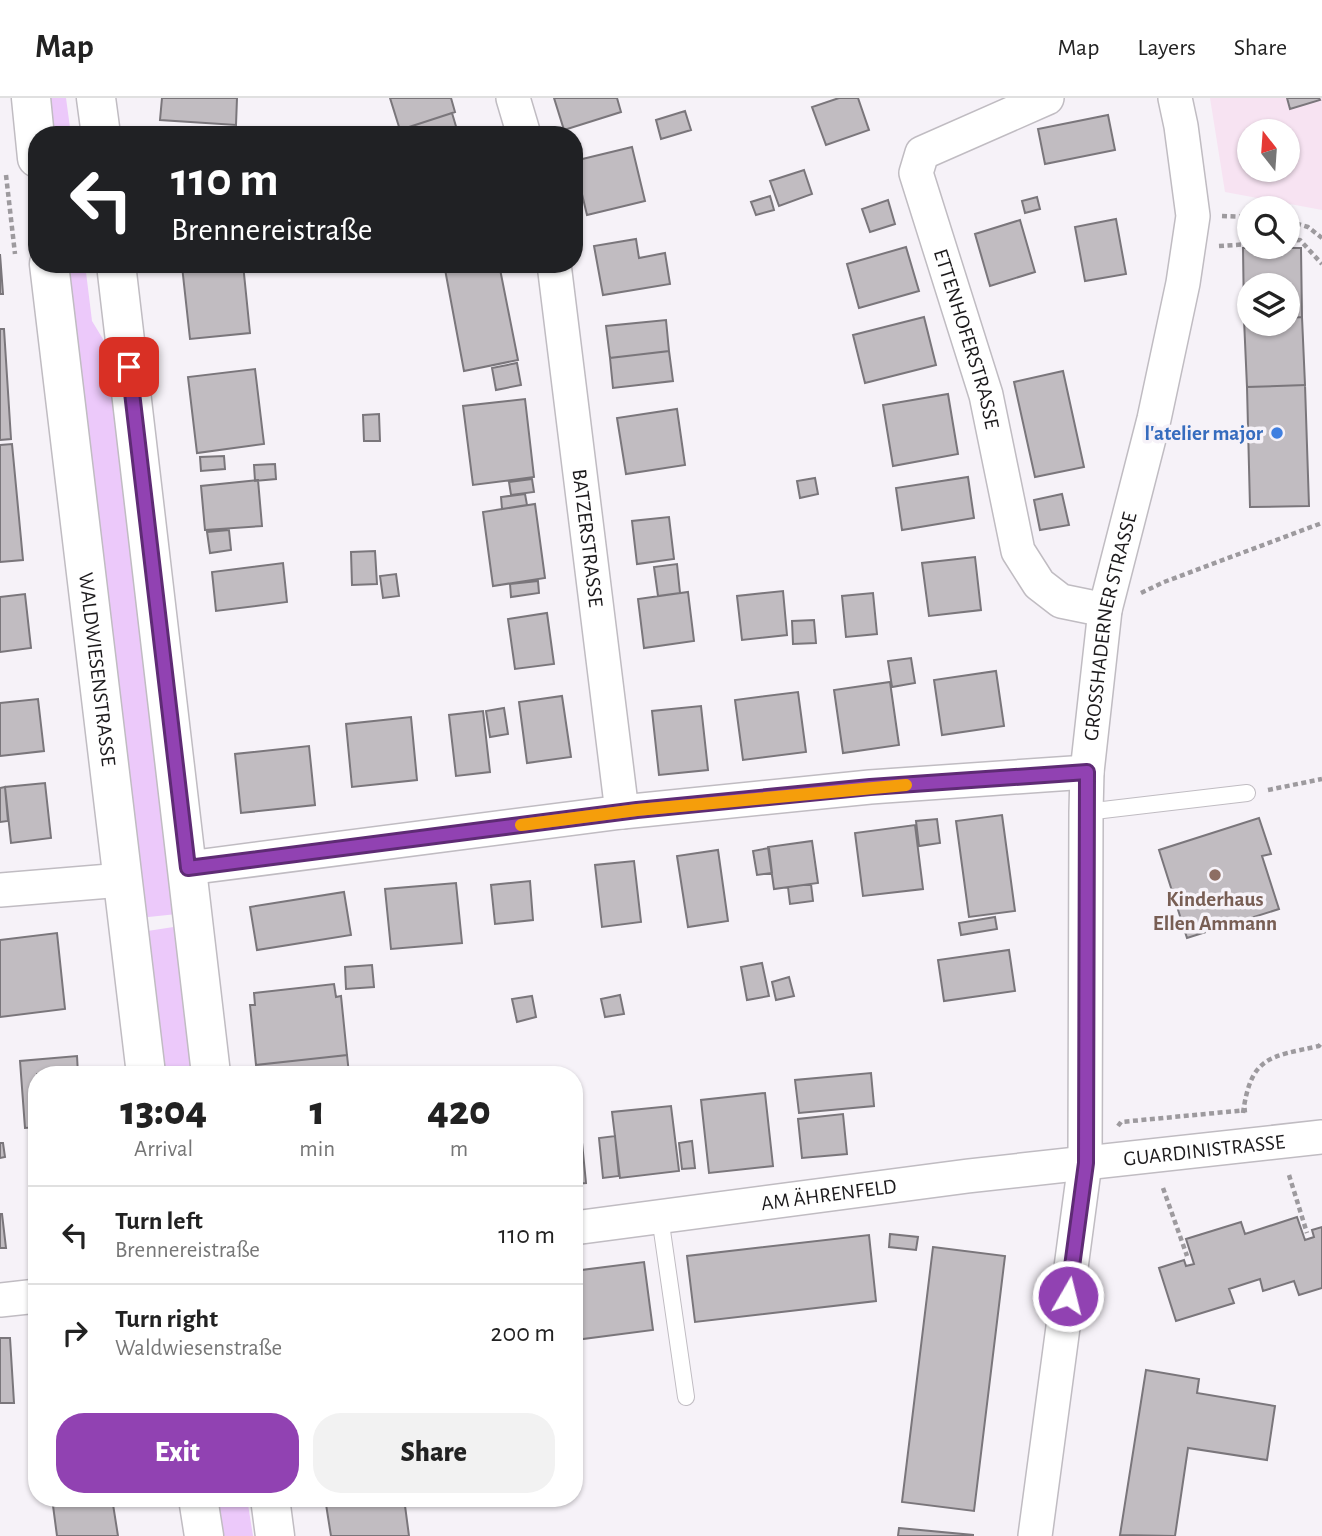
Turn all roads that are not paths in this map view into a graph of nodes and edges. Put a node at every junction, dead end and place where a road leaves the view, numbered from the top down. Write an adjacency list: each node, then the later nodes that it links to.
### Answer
1 (31, 98): 6 (main road)
2 (96, 98): 7 (main road)
3 (513, 98): 8 (street)
4 (1047, 98): 12 (street, ETTENHOFERSTRASSE)
5 (1175, 98): 12 (street, GROSSHADERNER STRASSE)
6 (34, 126)
7 (100, 126)
8 (521, 126)
9 (50, 273): 18 (main road, WALDWIESENSTRASSE)
10 (117, 273): 17 (main road)
11 (555, 273): 15 (street, BATZERSTRASSE)
12 (1105, 610): 13 (street, GROSSHADERNER STRASSE)
13 (1087, 772): 15 (street); 16 (street, GROSSHADERNER STRASSE)
14 (1247, 793): 16 (lane)
15 (622, 812): 17 (street)
16 (1086, 812): 23 (street, GROSSHADERNER STRASSE)
17 (188, 868): 21 (main road)
18 (122, 880): 19 (street); 20 (main road, WALDWIESENSTRASSE)
19 (0, 890)
20 (145, 1066)
21 (210, 1066)
22 (1322, 1137): 23 (street, GUARDINISTRASSE)
23 (1086, 1163): 24 (street, AM ÄHRENFELD); 33 (street, GROSSHADERNER STRASSE)
24 (660, 1217): 25 (street, AM ÄHRENFELD); 28 (lane)
25 (583, 1227)
26 (28, 1297): 27 (street)
27 (0, 1300)
28 (686, 1397)
29 (199, 1507): 31 (main road)
30 (271, 1507): 32 (main road)
31 (204, 1536)
32 (275, 1536)
33 (1035, 1536)

